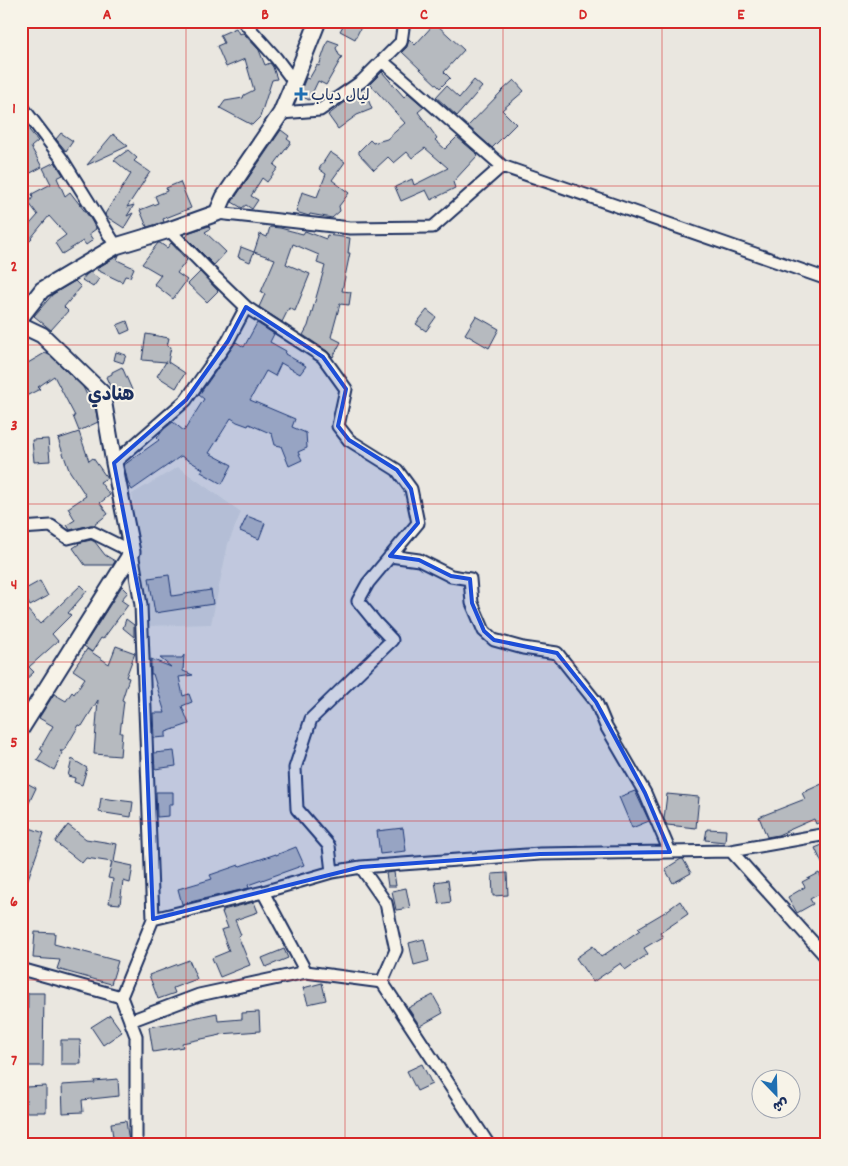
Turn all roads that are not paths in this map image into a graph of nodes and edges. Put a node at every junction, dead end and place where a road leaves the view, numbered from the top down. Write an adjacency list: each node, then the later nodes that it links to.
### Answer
1 (243, 21): 5 (street)
2 (318, 21): 5 (street)
3 (404, 21): 4 (street)
4 (382, 61): 7 (street); 8 (street)
5 (294, 82): 7 (street)
6 (21, 105): 11 (street)
7 (281, 113): 9 (street)
8 (502, 166): 9 (street); 12 (street)
9 (217, 213): 10 (street)
10 (169, 230): 11 (street); 13 (street)
11 (116, 246): 14 (street)
12 (827, 279)
13 (246, 307): 16 (street); 19 (street)
14 (21, 317)
15 (21, 325): 16 (street)
16 (114, 463): 18 (street)
17 (21, 528): 18 (street)
18 (132, 552): 20 (street); 27 (street)
19 (390, 556): 23 (street); 25 (street)
20 (21, 730)
21 (827, 834): 22 (street)
22 (730, 851): 23 (street); 28 (street)
23 (670, 852): 24 (street)
24 (361, 867): 25 (street); 31 (street)
25 (332, 872): 26 (street)
26 (263, 892): 27 (street); 30 (street)
27 (153, 920): 32 (street)
28 (827, 958)
29 (21, 969): 32 (street)
30 (306, 972): 31 (street); 33 (street)
31 (382, 982): 35 (street)
32 (121, 997): 33 (street)
33 (130, 1021): 34 (street)
34 (138, 1145)
35 (489, 1145)

